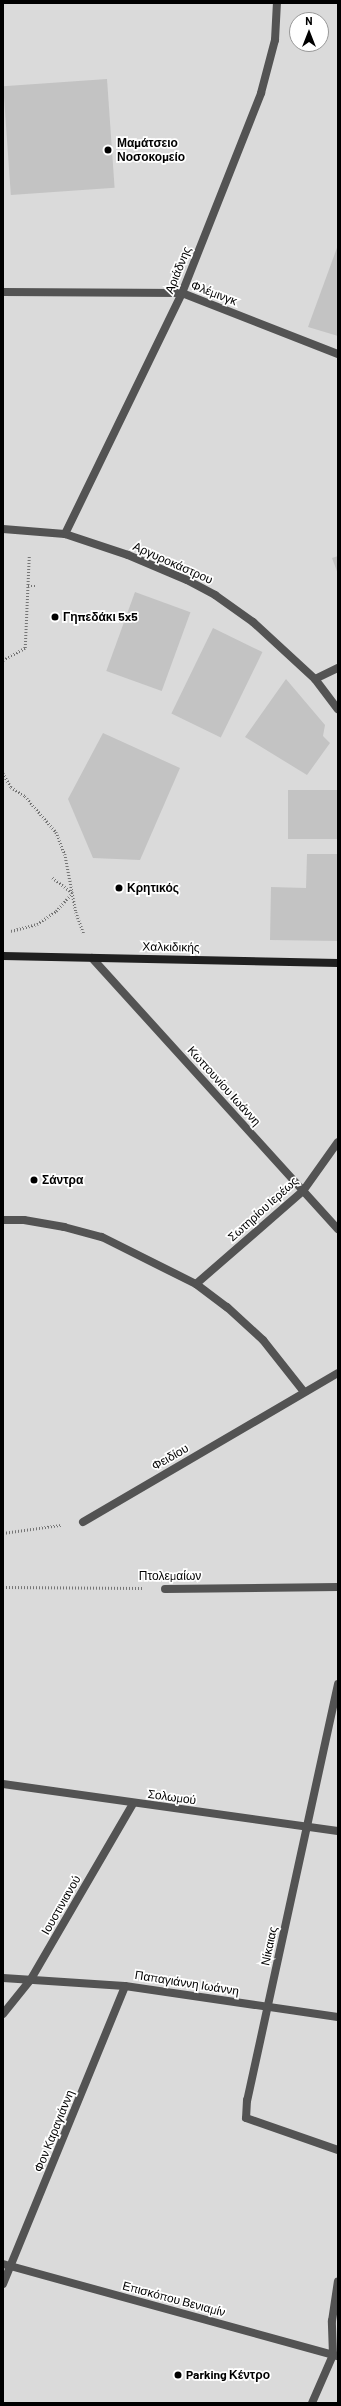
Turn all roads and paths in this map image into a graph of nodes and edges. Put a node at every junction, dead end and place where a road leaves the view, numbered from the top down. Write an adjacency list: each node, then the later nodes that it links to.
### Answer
1 (277, 3): 3 (street, Αριάδνης)
2 (3, 292): 3 (street, Φλέμινγκ)
3 (182, 293): 4 (street, Φλέμινγκ); 7 (street, Αριάδνης)
4 (338, 354)
5 (3, 529): 6 (street, Αργυροκάστρου)
6 (30, 530): 7 (street, Αργυροκάστρου); 8 (path)
7 (64, 534): 12 (street, Αργυροκάστρου)
8 (28, 586): 9 (path); 10 (path)
9 (37, 586)
10 (3, 660)
11 (338, 668): 12 (street)
12 (315, 679): 13 (street, Αργυροκάστρου)
13 (338, 709)
14 (3, 772): 16 (path)
15 (51, 876): 16 (path)
16 (72, 893): 17 (path); 19 (path)
17 (3, 932)
18 (3, 956): 19 (street, Χαλκιδικής)
19 (92, 958): 20 (street, Χαλκιδικής); 22 (street, Κωττουνίου Ιωάννη)
20 (338, 962)
21 (338, 1142): 22 (street, Σωτηρίου Ιερέως)
22 (304, 1191): 24 (street, Κωττουνίου Ιωάννη); 25 (street, Σωτηρίου Ιερέως)
23 (3, 1220): 25 (street)
24 (338, 1229)
25 (196, 1284): 27 (street)
26 (338, 1373): 27 (street, Φειδίου)
27 (304, 1392): 28 (street, Φειδίου)
28 (84, 1522): 29 (path)
29 (3, 1533)
30 (3, 1587): 32 (path, Πτολεμαίων)
31 (338, 1587): 32 (street, Πτολεμαίων)
32 (165, 1589)
33 (338, 1684): 36 (street, Νίκαιας)
34 (3, 1784): 35 (street, Σολωμού)
35 (133, 1804): 36 (street, Σολωμού); 39 (street, Ιουστινιανού)
36 (307, 1827): 37 (street, Σολωμού); 41 (street, Νίκαιας)
37 (338, 1831)
38 (3, 1978): 39 (street, Παπαγιάννη Ιωάννη)
39 (31, 1979): 40 (street, Παπαγιάννη Ιωάννη); 42 (street, Ιουστινιανού)
40 (125, 1986): 41 (street, Παπαγιάννη Ιωάννη); 46 (street, Φον Καραγιάννη)
41 (268, 2007): 43 (street, Παπαγιάννη Ιωάννη); 44 (street, Νίκαιας)
42 (3, 2014)
43 (338, 2017)
44 (338, 2150)
45 (3, 2264): 46 (street, Επισκόπου Βενιαμίν)
46 (12, 2266): 48 (street, Φον Καραγιάννη); 49 (street, Επισκόπου Βενιαμίν)
47 (338, 2281): 49 (street)
48 (3, 2284)
49 (336, 2356): 50 (street)
50 (312, 2403)

